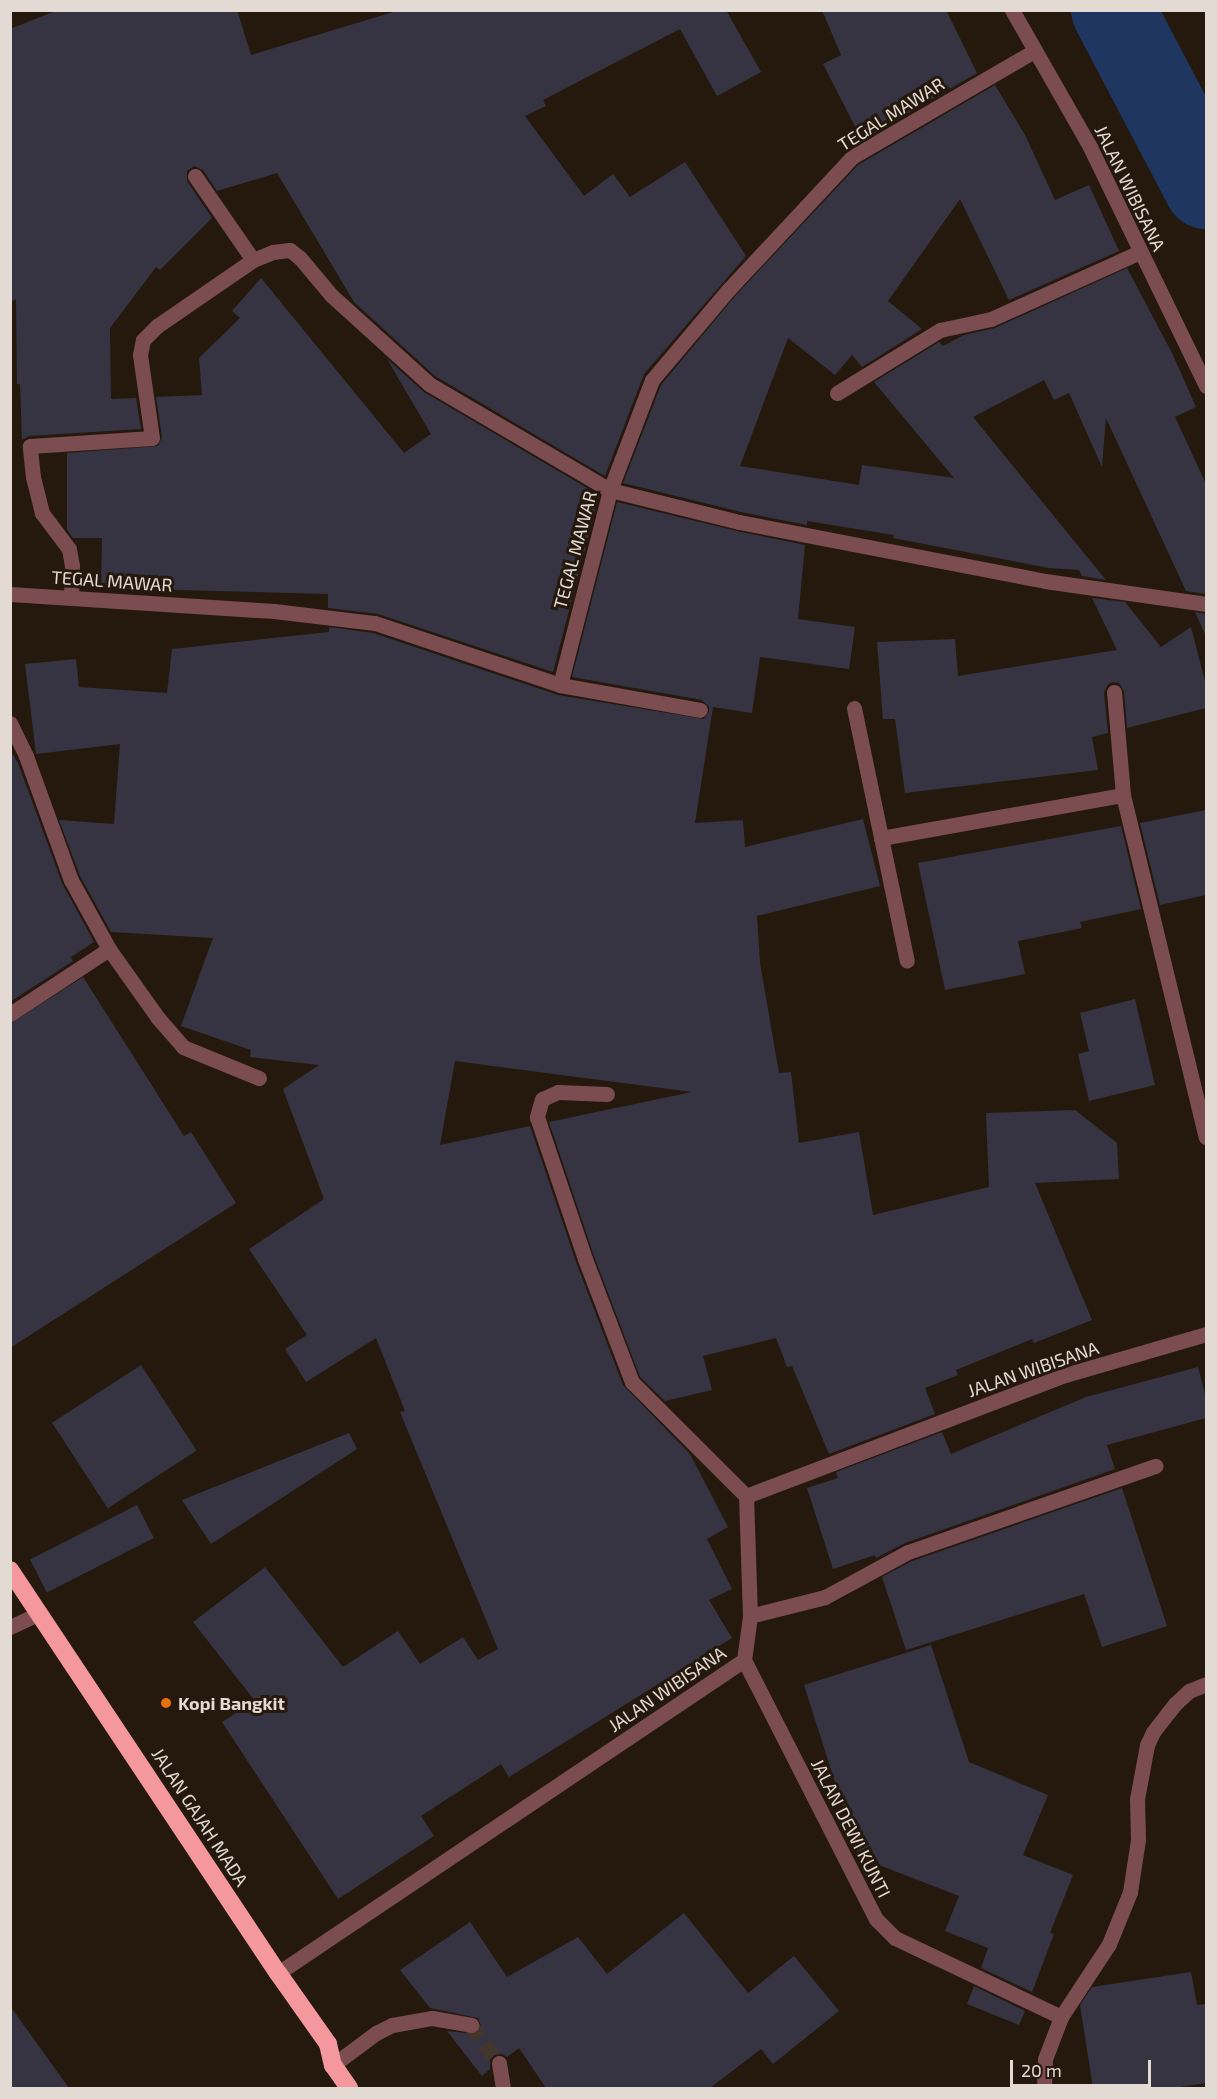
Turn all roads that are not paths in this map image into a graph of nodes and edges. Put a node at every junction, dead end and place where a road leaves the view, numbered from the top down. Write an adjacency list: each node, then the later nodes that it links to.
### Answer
1 (1012, 10): 2 (street, JALAN WIBISANA)
2 (1034, 51): 4 (street, JALAN WIBISANA); 8 (street, TEGAL MAWAR)
3 (195, 176): 5 (street)
4 (1140, 252): 6 (street, JALAN WIBISANA); 7 (street)
5 (253, 260): 8 (street); 10 (street)
6 (1206, 386)
7 (837, 393)
8 (610, 490): 11 (street); 12 (street, TEGAL MAWAR)
9 (10, 594): 10 (street, TEGAL MAWAR)
10 (71, 598): 12 (street, TEGAL MAWAR)
11 (1206, 604)
12 (560, 685): 15 (street)
13 (1114, 692): 17 (street)
14 (854, 708): 18 (street)
15 (700, 710)
16 (10, 723): 19 (street)
17 (1123, 795): 18 (street); 24 (street)
18 (881, 838): 20 (street)
19 (108, 949): 21 (street); 22 (street)
20 (907, 961)
21 (10, 1014)
22 (259, 1078)
23 (607, 1094): 27 (street)
24 (1206, 1137)
25 (1206, 1334): 27 (street, JALAN WIBISANA)
26 (1155, 1466): 30 (street)
27 (746, 1496): 30 (street, JALAN WIBISANA)
28 (10, 1570): 29 (highway, JALAN GAJAH MADA)
29 (40, 1613): 31 (street); 34 (highway, JALAN GAJAH MADA)
30 (750, 1616): 32 (street, JALAN WIBISANA)
31 (10, 1627)
32 (744, 1660): 34 (street, JALAN WIBISANA); 35 (street, JALAN DEWI KUNTI)
33 (1206, 1684): 35 (street)
34 (278, 1973): 38 (highway, JALAN GAJAH MADA)
35 (1061, 2017): 41 (street)
36 (471, 2025): 38 (street)
37 (500, 2062): 40 (street)
38 (333, 2065): 39 (highway, JALAN GAJAH MADA)
39 (349, 2088)
40 (503, 2088)
41 (1044, 2088)

